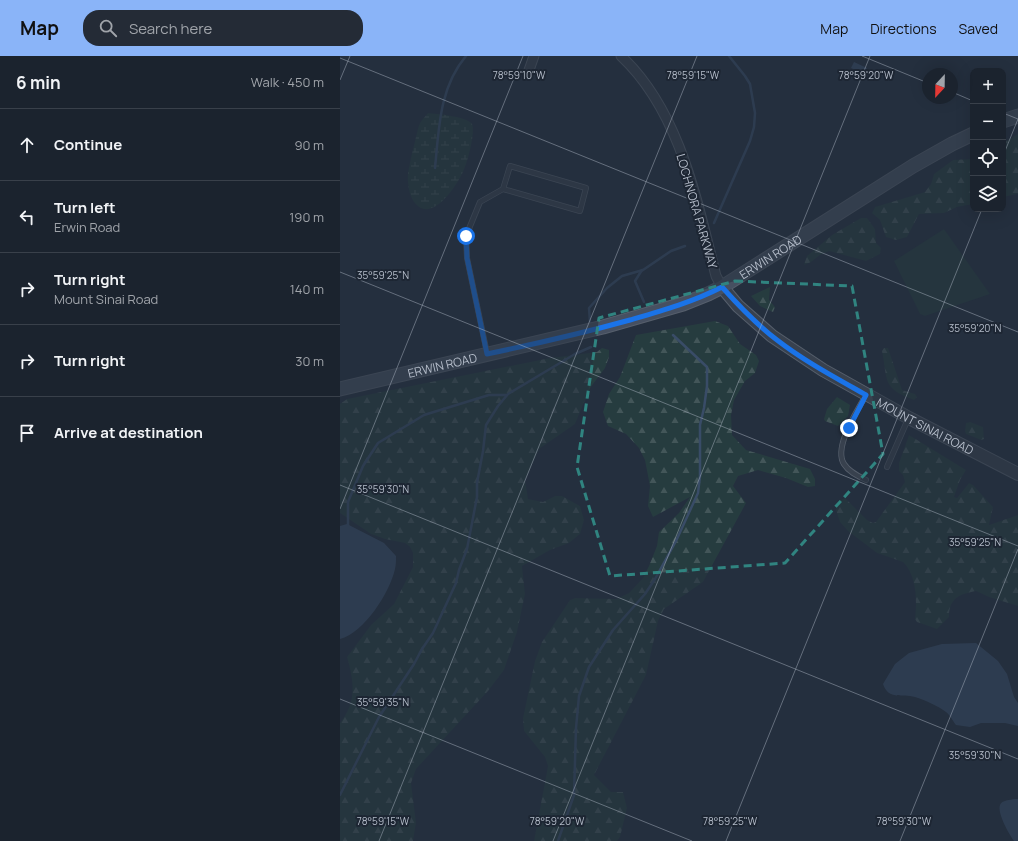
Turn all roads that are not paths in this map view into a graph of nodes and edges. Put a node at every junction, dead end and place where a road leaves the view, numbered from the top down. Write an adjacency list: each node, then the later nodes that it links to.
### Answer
1 (534, 56): 3 (street)
2 (621, 56): 8 (street, LOCHNORA PARKWAY)
3 (528, 73)
4 (1018, 116): 5 (main road)
5 (1006, 120)
6 (970, 135): 8 (main road, ERWIN ROAD)
7 (503, 189): 7 (lane); 9 (lane)
8 (722, 287): 9 (main road, ERWIN ROAD); 11 (street, MOUNT SINAI ROAD)
9 (487, 354): 10 (main road, ERWIN ROAD)
10 (340, 389)
11 (866, 395): 12 (street, MOUNT SINAI ROAD); 15 (lane)
12 (909, 418): 13 (lane); 14 (street, MOUNT SINAI ROAD)
13 (888, 467)
14 (1018, 474)
15 (866, 480)

